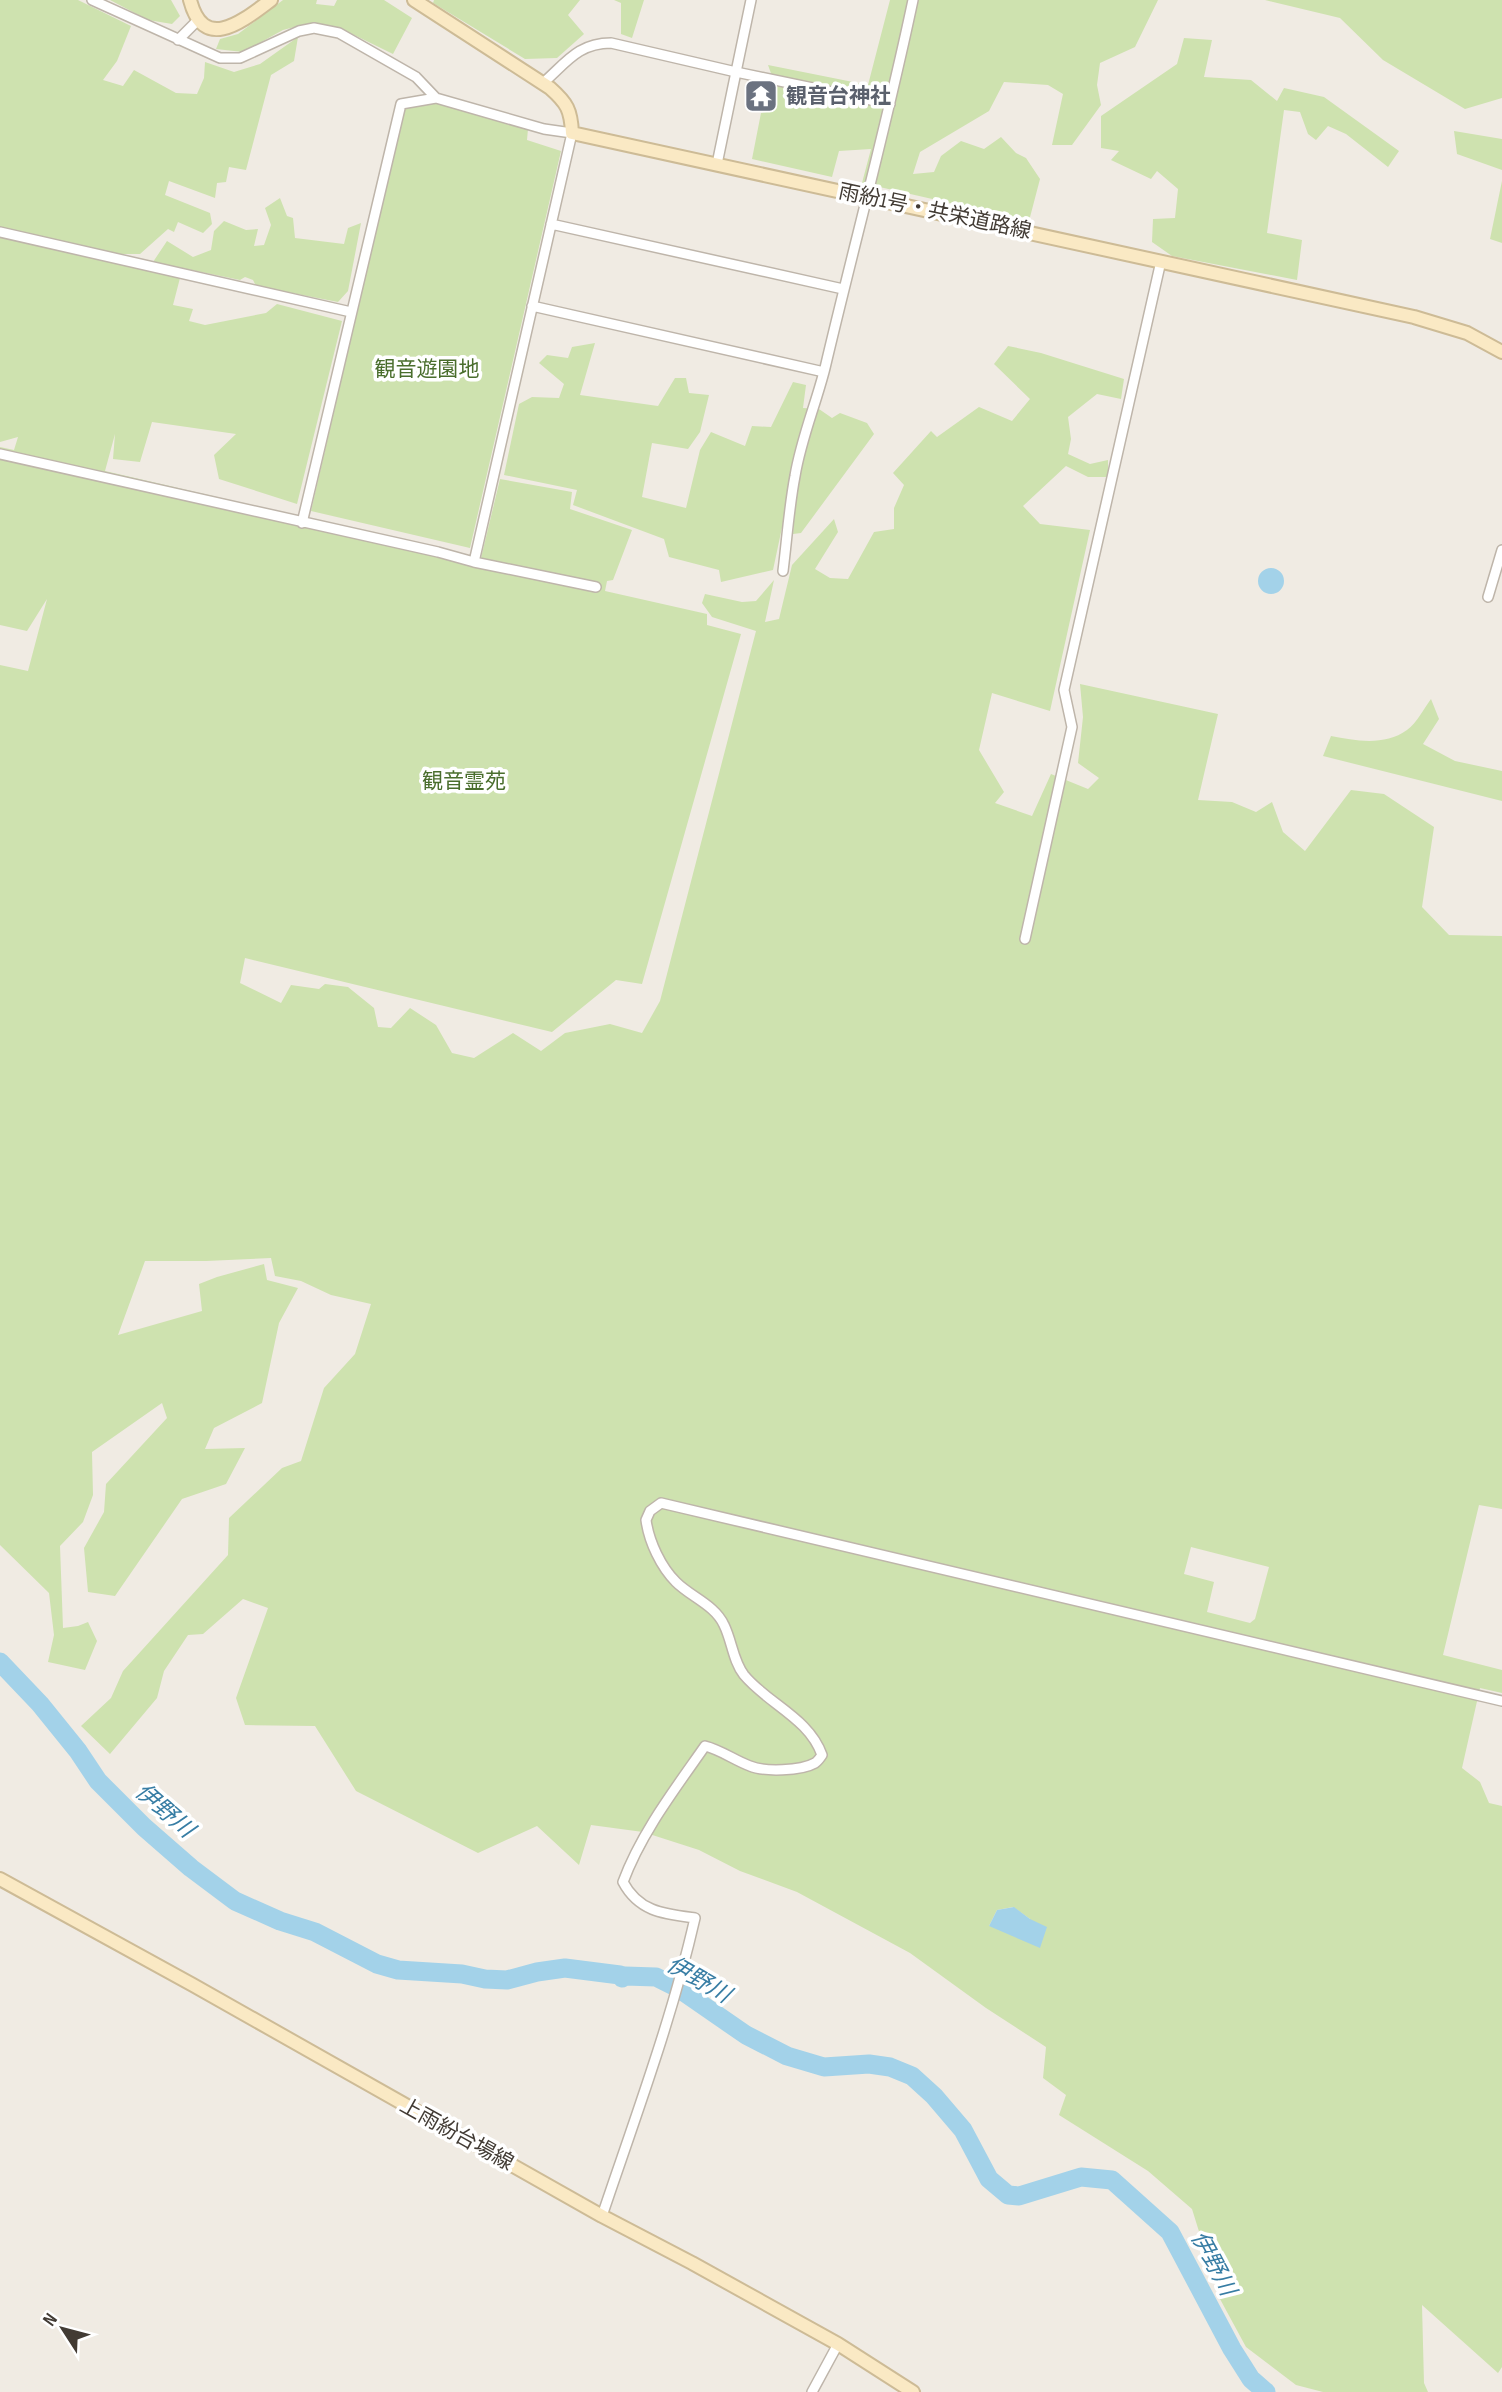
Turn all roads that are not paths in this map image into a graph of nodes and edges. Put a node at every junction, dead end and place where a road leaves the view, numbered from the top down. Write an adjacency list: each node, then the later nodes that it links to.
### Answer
1 (92, 0): 8 (street)
2 (190, 0): 7 (street)
3 (271, 0): 7 (street)
4 (414, 0): 10 (street)
5 (751, 0): 9 (street)
6 (913, 0): 12 (street)
7 (199, 19): 8 (street)
8 (178, 40): 11 (street)
9 (736, 72): 10 (street); 12 (street); 14 (street)
10 (543, 83): 13 (street)
11 (436, 99): 13 (street); 21 (street)
12 (890, 104): 15 (street)
13 (572, 133): 14 (street, 雨紛1号・共栄道路線); 16 (street)
14 (717, 164): 15 (street, 雨紛1号・共栄道路線)
15 (868, 197): 18 (street, 雨紛1号・共栄道路線); 19 (street)
16 (551, 224): 19 (street); 20 (street)
17 (0, 232): 21 (street)
18 (1161, 261): 22 (street, 雨紛1号・共栄道路線); 31 (street)
19 (843, 289): 23 (street)
20 (532, 306): 23 (street); 27 (street)
21 (351, 312): 25 (street)
22 (1502, 352)
23 (824, 372): 28 (street)
24 (0, 454): 25 (street)
25 (302, 523): 27 (street)
26 (1502, 550): 30 (street)
27 (474, 562): 29 (street)
28 (783, 571)
29 (596, 587)
30 (1488, 597)
31 (1026, 939)
32 (1502, 1701): 34 (street)
33 (0, 1879): 34 (street, 上雨紛台場線)
34 (602, 2216): 35 (street, 上雨紛台場線)
35 (838, 2344): 36 (street); 37 (street, 上雨紛台場線)
36 (812, 2392)
37 (913, 2392)

